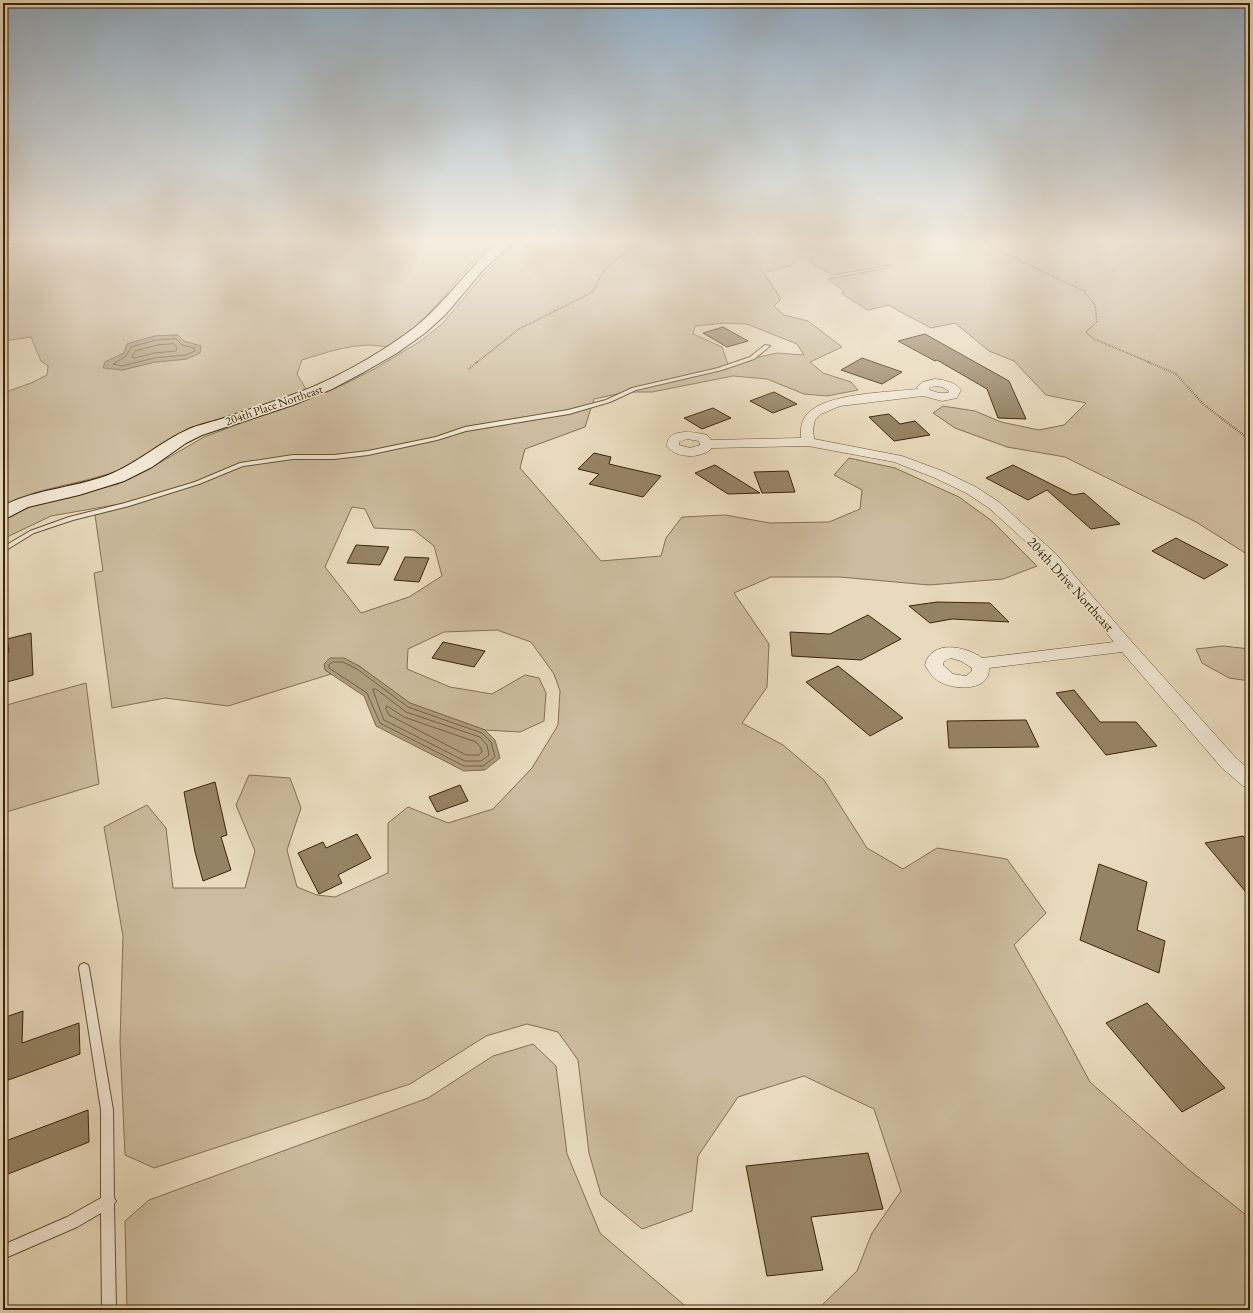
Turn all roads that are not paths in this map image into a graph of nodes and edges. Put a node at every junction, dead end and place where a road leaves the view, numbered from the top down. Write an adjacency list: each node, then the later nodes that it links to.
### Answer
1 (450, 300): 6 (street, 204th Place Northeast)
2 (767, 346): 7 (lane)
3 (925, 392): 4 (street)
4 (808, 442): 5 (street, 204th Drive Northeast); 8 (street, 204th Drive Northeast)
5 (707, 444)
6 (3, 513)
7 (3, 550)
8 (1126, 646): 9 (street); 10 (street, 204th Drive Northeast)
9 (978, 664)
10 (1250, 781)
11 (84, 968): 12 (lane)
12 (109, 1201): 13 (lane); 14 (lane)
13 (3, 1252)
14 (109, 1310)

